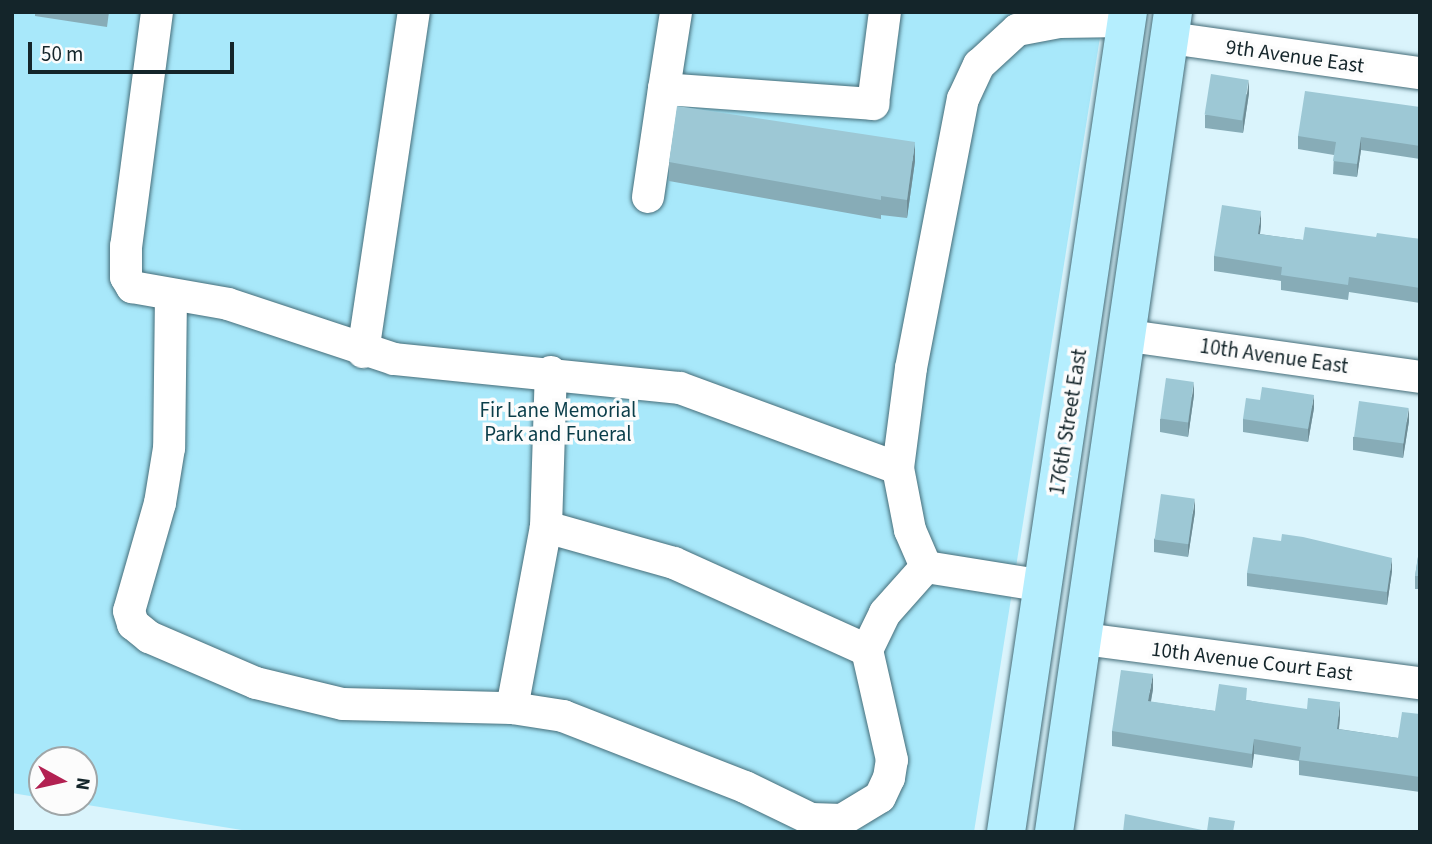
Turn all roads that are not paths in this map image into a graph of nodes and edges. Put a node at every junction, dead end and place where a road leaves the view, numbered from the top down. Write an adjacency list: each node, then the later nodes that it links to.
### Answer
1 (157, 12): 10 (street)
2 (414, 12): 12 (street)
3 (676, 12): 8 (street)
4 (886, 12): 8 (street)
5 (1127, 17): 15 (street); 18 (main road, 176th Street East)
6 (1172, 25): 7 (street, 9th Avenue East); 11 (main road)
7 (1420, 73)
8 (664, 89): 9 (street)
9 (648, 197)
10 (171, 295): 12 (street); 22 (street)
11 (1129, 336): 14 (street, 10th Avenue East); 19 (main road)
12 (363, 352): 13 (street)
13 (551, 372): 15 (street); 16 (street)
14 (1420, 377)
15 (898, 468): 17 (street)
16 (546, 527): 20 (street); 22 (street)
17 (926, 567): 18 (street); 20 (street)
18 (1044, 586): 23 (main road, 176th Street East)
19 (1084, 639): 21 (street, 10th Avenue Court East); 24 (main road)
20 (867, 650): 22 (street)
21 (1420, 683)
22 (512, 708)
23 (1006, 832)
24 (1054, 832)

